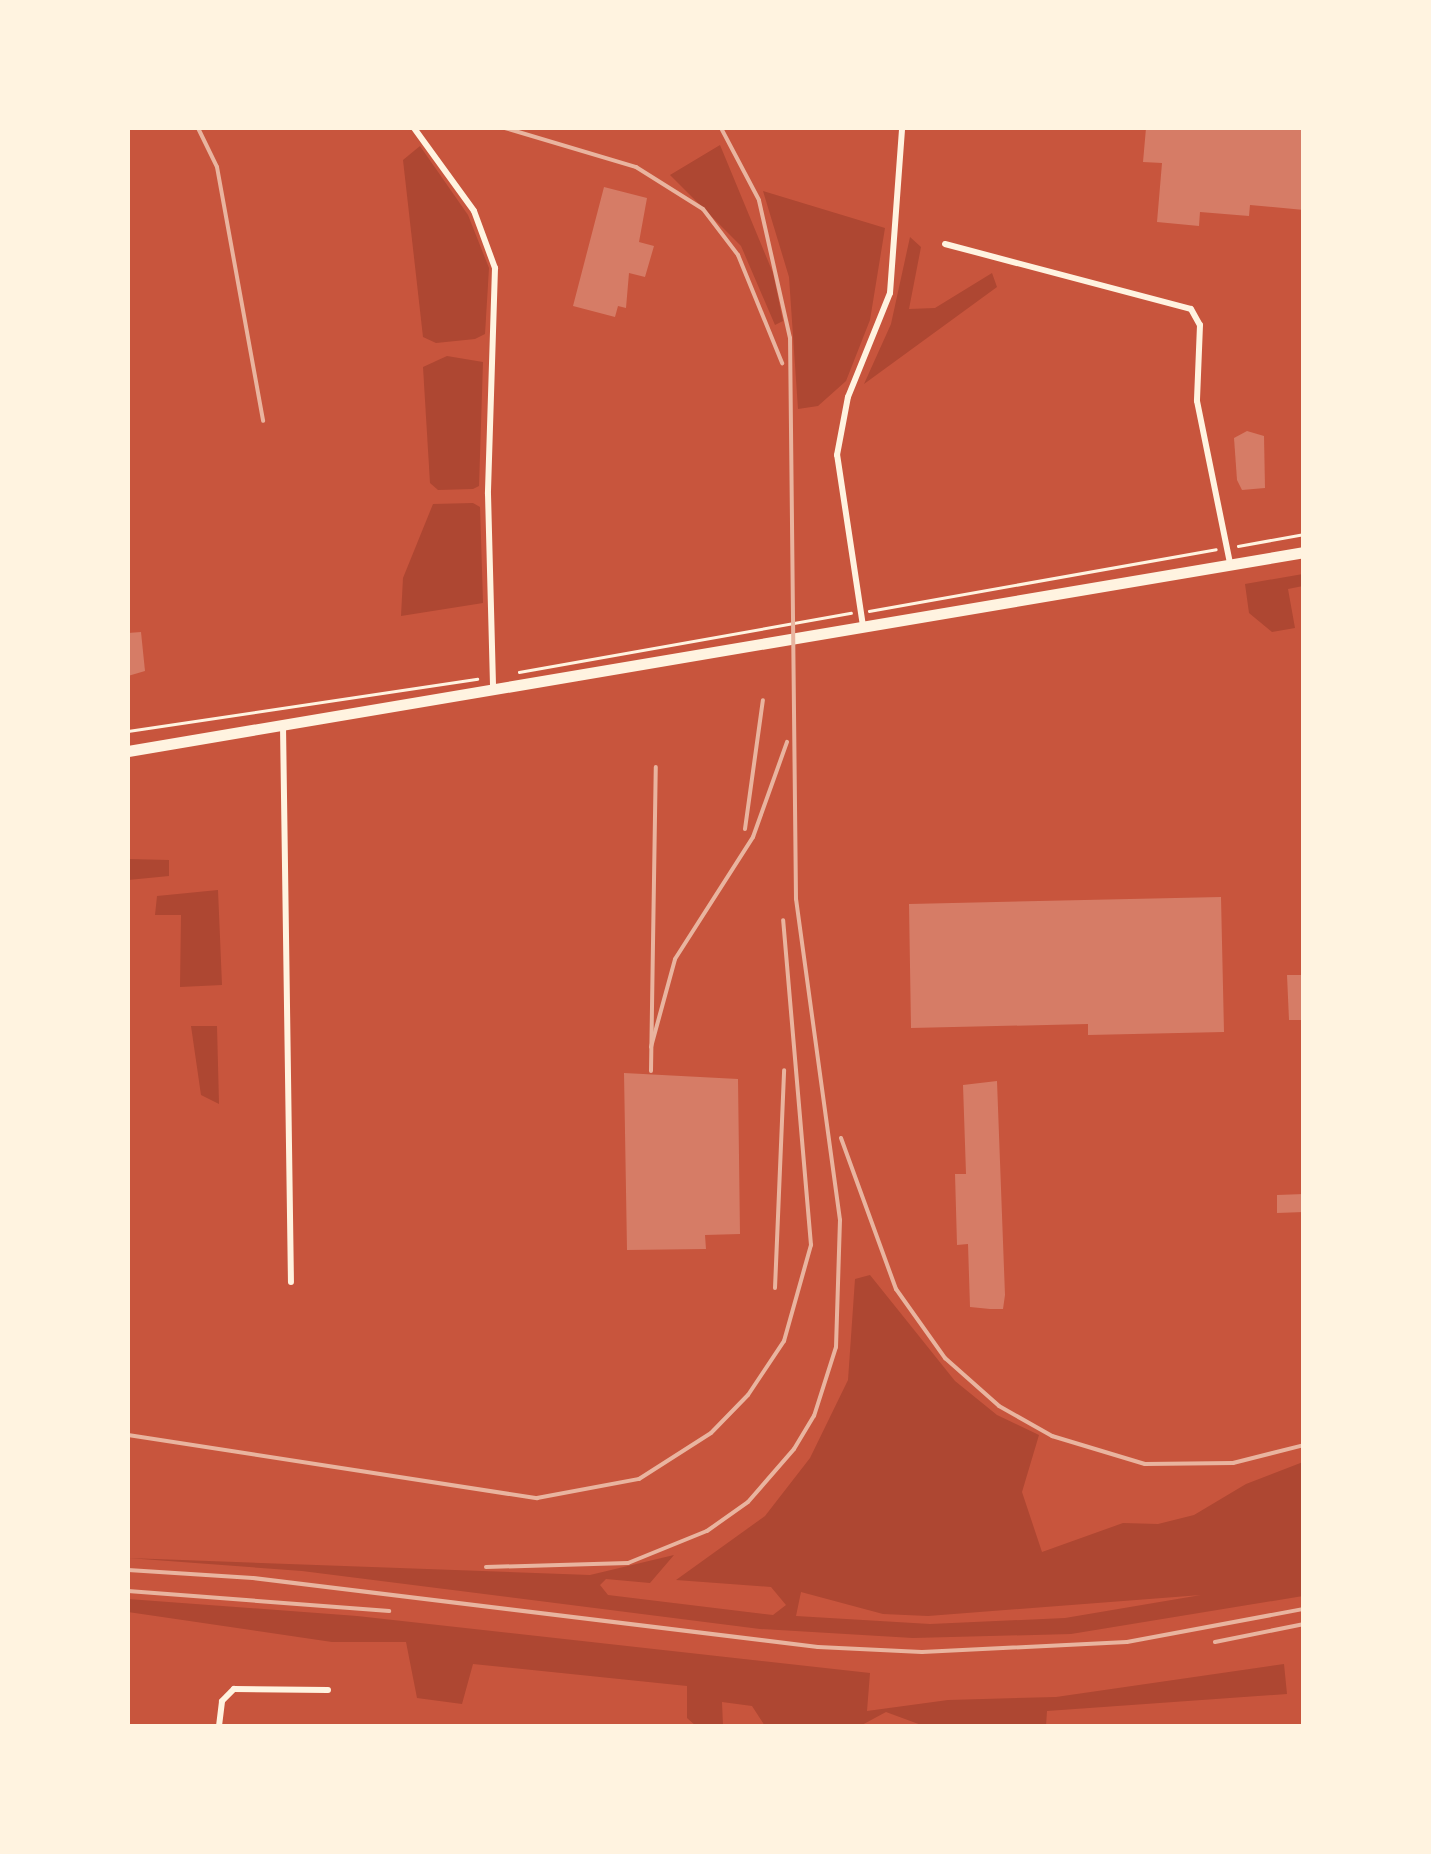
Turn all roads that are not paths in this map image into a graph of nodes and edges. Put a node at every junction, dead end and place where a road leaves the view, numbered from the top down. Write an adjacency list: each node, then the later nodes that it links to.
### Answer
1 (414, 128): 7 (street)
2 (902, 128): 6 (street)
3 (945, 244): 5 (street)
4 (1304, 552): 5 (main road)
5 (1230, 564): 6 (main road)
6 (863, 627): 7 (main road)
7 (493, 690): 8 (main road)
8 (283, 726): 9 (main road); 10 (street)
9 (128, 751)
10 (291, 1282)
11 (328, 1690): 12 (street)
12 (219, 1726)

